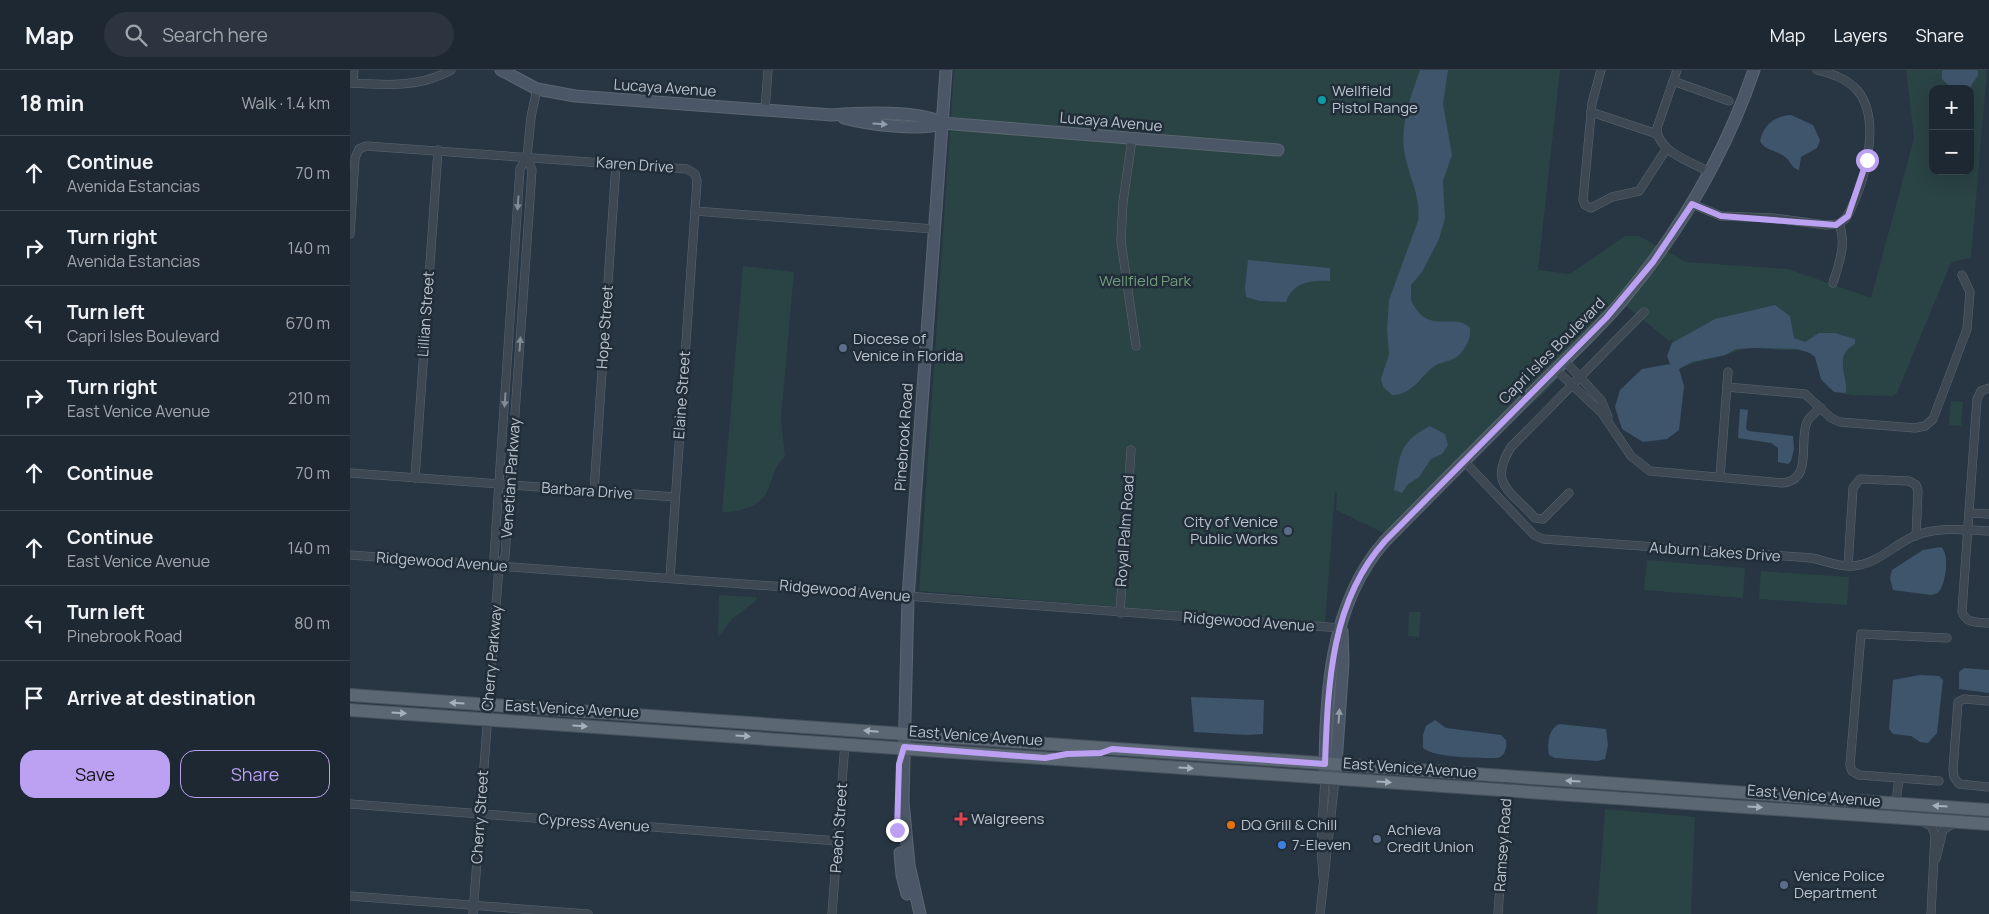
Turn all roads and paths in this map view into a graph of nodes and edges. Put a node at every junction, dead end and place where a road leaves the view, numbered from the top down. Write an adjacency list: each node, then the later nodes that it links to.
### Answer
1 (354, 70): 11 (street)
2 (451, 70): 11 (street)
3 (502, 70): 12 (street, Lucaya Avenue)
4 (768, 70): 14 (street)
5 (946, 70): 16 (street, Pinebrook Road)
6 (1600, 70): 15 (street)
7 (1677, 70): 10 (street)
8 (1754, 70): 24 (street, Capri Isles Boulevard)
9 (1817, 70): 27 (street)
10 (1673, 81): 13 (street); 17 (street)
11 (352, 83)
12 (537, 89): 14 (street, Lucaya Avenue); 22 (street, Venetian Parkway)
13 (1729, 101)
14 (765, 110): 16 (street, Lucaya Avenue)
15 (1591, 112): 17 (street); 19 (street)
16 (942, 123): 18 (street, Lucaya Avenue); 28 (street, Pinebrook Road)
17 (1657, 134): 19 (street)
18 (1132, 139): 21 (street, Lucaya Avenue); 35 (street)
19 (1667, 148): 24 (street)
20 (438, 150): 22 (street, Karen Drive); 29 (street, Karen Drive); 51 (street, Lillian Street)
21 (1278, 150)
22 (527, 157): 23 (street, Karen Drive); 30 (street, Venetian Parkway, one-way to 30); 31 (street, Venetian Parkway)
23 (616, 164): 26 (street, Karen Drive); 54 (street, Hope Street)
24 (1710, 172): 25 (street, Capri Isles Boulevard)
25 (1692, 204): 27 (street); 36 (street, Capri Isles Boulevard)
26 (695, 211): 28 (street); 56 (street, Elaine Street)
27 (1839, 224): 33 (street)
28 (934, 229): 66 (street, Pinebrook Road)
29 (350, 234)
30 (513, 272): 31 (street); 39 (street, Venetian Parkway)
31 (525, 272): 40 (street, Venetian Parkway, one-way to 31)
32 (1962, 275): 45 (street)
33 (1832, 283)
34 (1644, 312): 41 (street)
35 (1136, 346)
36 (1564, 360): 37 (street, Capri Isles Boulevard); 41 (street)
37 (1555, 369): 42 (street); 48 (street, Capri Isles Boulevard)
38 (1728, 372): 43 (street)
39 (506, 375): 40 (street); 52 (street, Venetian Parkway, one-way to 52)
40 (518, 376): 53 (street, Venetian Parkway)
41 (1580, 377): 42 (street); 46 (street)
42 (1572, 385): 46 (street); 55 (street)
43 (1727, 387): 45 (street); 50 (street)
44 (1989, 388): 57 (street)
45 (1820, 408): 50 (street)
46 (1609, 421): 50 (street)
47 (1131, 450): 67 (street, Royal Palm Road)
48 (1464, 461): 64 (street, Auburn Lakes Drive); 69 (street, Capri Isles Boulevard)
49 (350, 473): 51 (street, Barbara Drive)
50 (1720, 477)
51 (415, 478): 52 (street, Barbara Drive)
52 (500, 485): 53 (street, Barbara Drive); 63 (street, Venetian Parkway)
53 (510, 485): 54 (street, Barbara Drive); 63 (street, Venetian Parkway)
54 (594, 491): 56 (street, Barbara Drive)
55 (1568, 493)
56 (675, 497): 65 (street, Elaine Street)
57 (1969, 513): 58 (street); 59 (street)
58 (1989, 514)
59 (1968, 530): 60 (street, Auburn Lakes Drive); 61 (street, Auburn Lakes Drive); 68 (street)
60 (1989, 531)
61 (1916, 536): 64 (street, Auburn Lakes Drive); 64 (street)
62 (350, 555): 63 (street, Ridgewood Avenue)
63 (499, 566): 65 (street, Ridgewood Avenue); 73 (street, Cherry Parkway)
64 (1848, 566)
65 (670, 578): 66 (street, Ridgewood Avenue)
66 (908, 596): 67 (street, Ridgewood Avenue); 76 (street, Pinebrook Road)
67 (1120, 612): 69 (street, Ridgewood Avenue)
68 (1989, 623)
69 (1341, 628): 83 (street, Capri Isles Boulevard)
70 (1947, 638): 85 (street)
71 (350, 695): 73 (main road, East Venice Avenue, one-way to 71)
72 (1989, 701): 88 (street)
73 (488, 705): 75 (street, Cherry Parkway); 76 (main road, East Venice Avenue, one-way to 73)
74 (350, 710): 75 (main road, East Venice Avenue, one-way to 75)
75 (486, 720): 77 (main road, East Venice Avenue, one-way to 77); 95 (street, Cherry Street)
76 (904, 734): 78 (street, Pinebrook Road); 79 (main road, East Venice Avenue)
77 (845, 743): 78 (main road, East Venice Avenue); 100 (street, Peach Street)
78 (904, 747): 81 (main road, East Venice Avenue); 99 (street, Pinebrook Road)
79 (1112, 749): 80 (main road, East Venice Avenue); 81 (main road)
80 (1190, 754): 82 (main road); 83 (main road, East Venice Avenue)
81 (1045, 758): 82 (main road, East Venice Avenue)
82 (1102, 762): 86 (main road, East Venice Avenue, one-way to 86)
83 (1330, 764): 84 (main road, East Venice Avenue); 86 (street, Capri Isles Boulevard)
84 (1508, 776): 89 (street, Ramsey Road); 90 (main road, East Venice Avenue, one-way to 84)
85 (1899, 778): 87 (street); 92 (street)
86 (1330, 779): 89 (main road, East Venice Avenue, one-way to 89); 109 (street)
87 (1940, 782)
88 (1989, 787)
89 (1506, 790): 91 (main road, East Venice Avenue); 110 (street, Ramsey Road)
90 (1739, 791): 91 (main road); 92 (main road, East Venice Avenue)
91 (1619, 798): 96 (main road, East Venice Avenue, one-way to 96)
92 (1896, 803): 94 (main road, East Venice Avenue, one-way to 92)
93 (350, 804): 95 (street, Cypress Avenue)
94 (1989, 810)
95 (480, 814): 100 (street, Cypress Avenue); 103 (street, Cherry Street)
96 (1908, 819): 97 (main road, East Venice Avenue); 101 (street)
97 (1961, 822): 98 (main road, East Venice Avenue); 101 (street)
98 (1989, 824)
99 (901, 830): 107 (street, Pinebrook Road); 108 (street, Pinebrook Road)
100 (838, 841): 106 (street, Peach Street)
101 (1935, 860): 111 (street)
102 (350, 896): 103 (street)
103 (474, 905): 104 (street, Cherry Street); 105 (street)
104 (473, 914)
105 (588, 914)
106 (832, 914)
107 (914, 914)
108 (920, 914)
109 (1320, 914)
110 (1498, 914)
111 (1931, 914)

